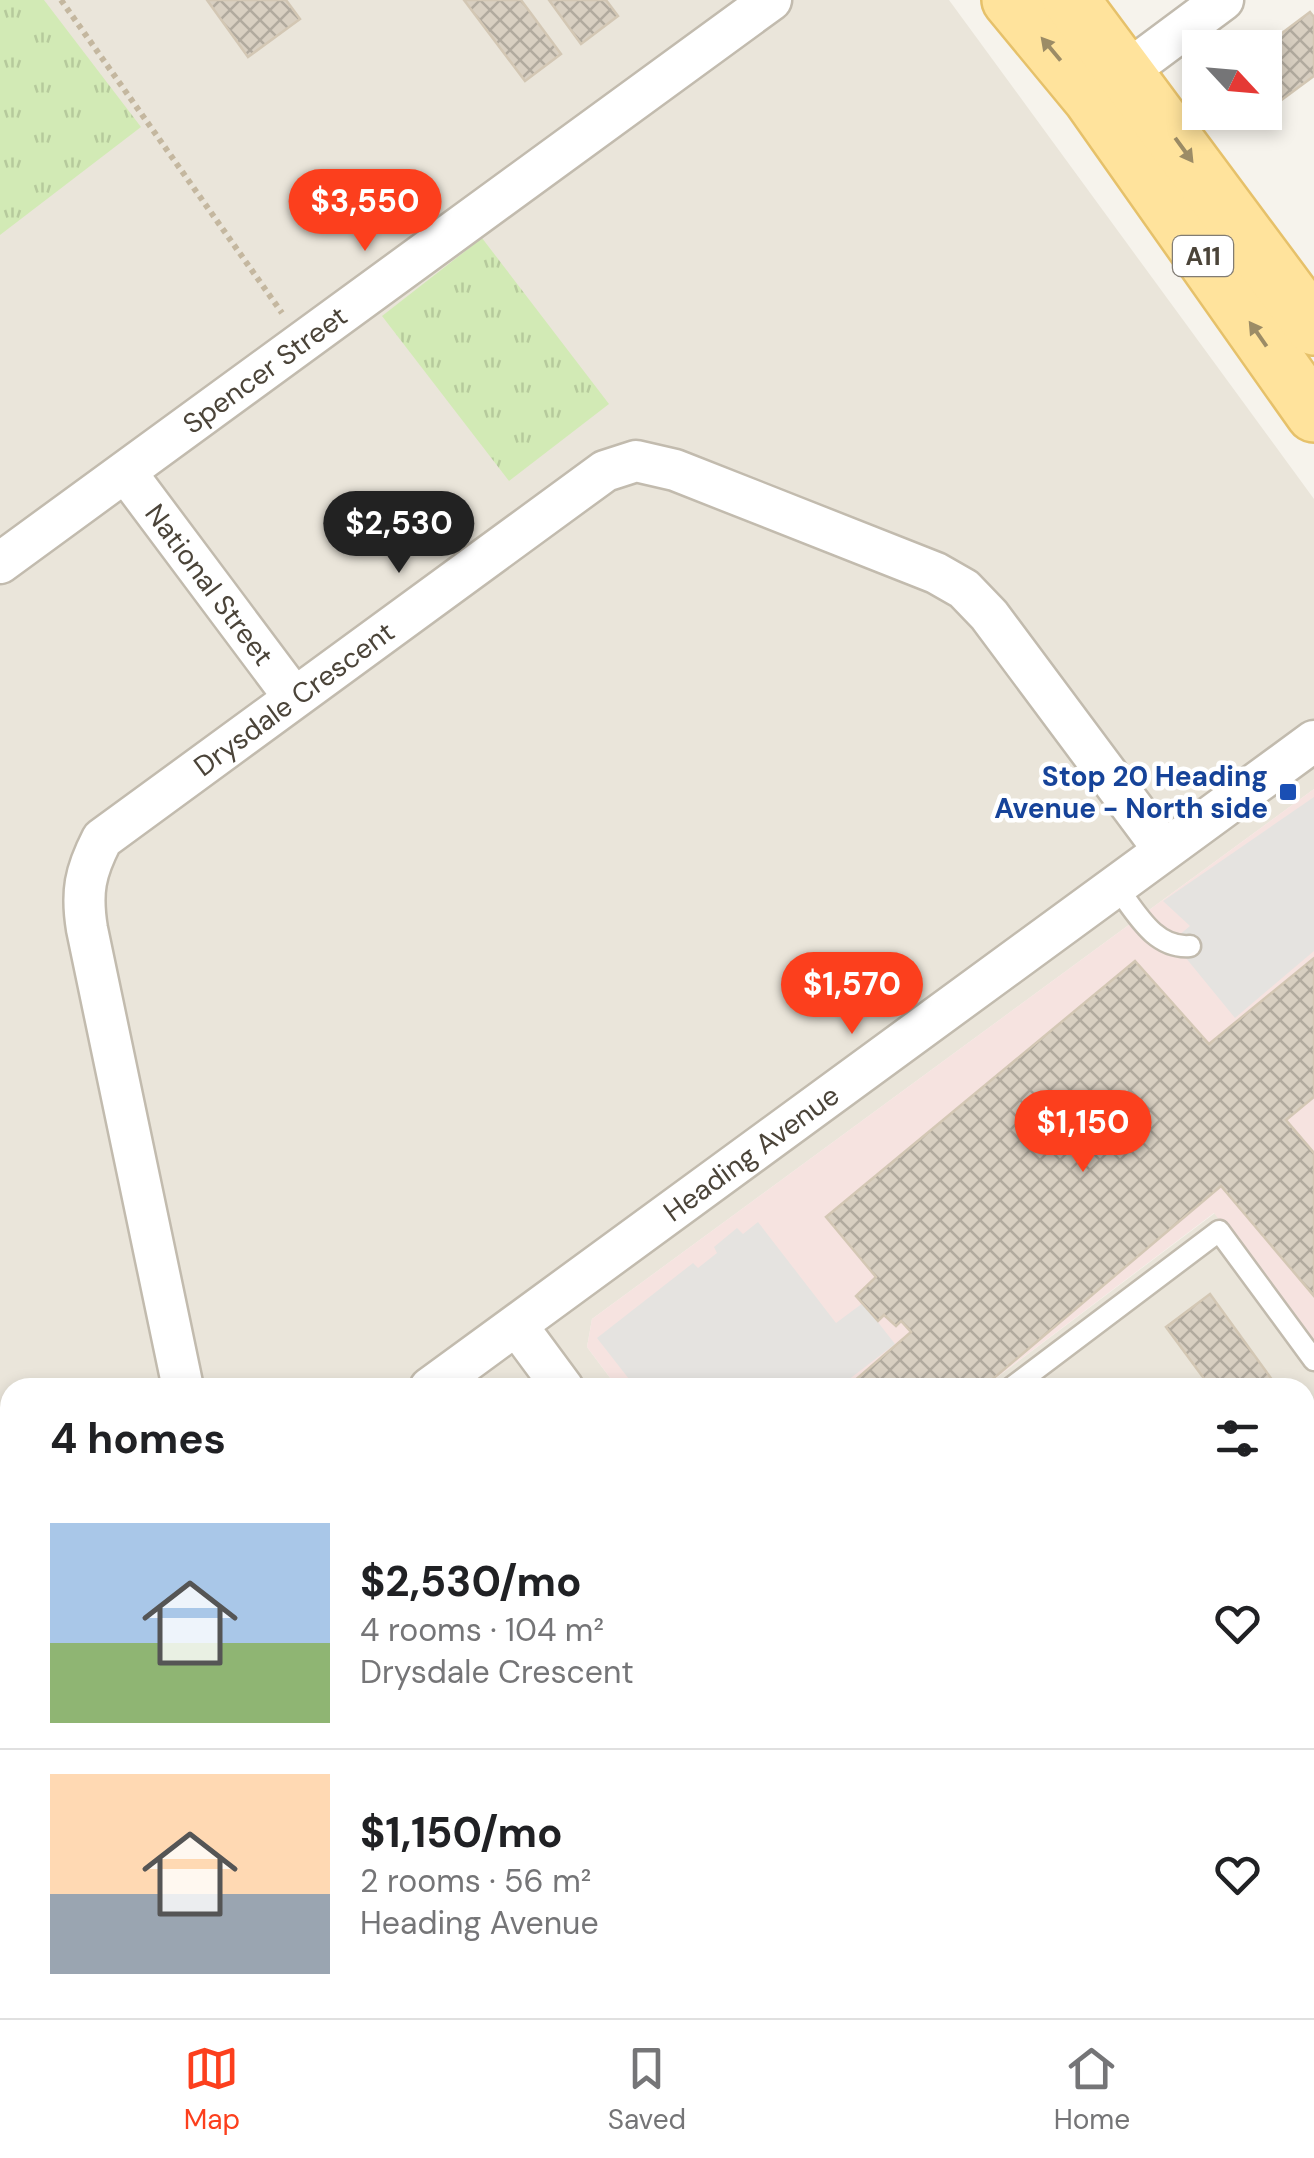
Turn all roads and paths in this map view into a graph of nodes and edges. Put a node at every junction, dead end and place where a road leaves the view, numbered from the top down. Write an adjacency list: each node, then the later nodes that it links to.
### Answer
1 (61, 0): 8 (path)
2 (771, 0): 8 (street, Spencer Street)
3 (1010, 0): 6 (main road, A11, one-way to 3)
4 (1072, 0): 6 (main road, A11)
5 (1223, 0): 6 (street)
6 (1109, 84): 7 (main road, A11, one-way to 7); 9 (main road, A11, one-way to 6)
7 (1314, 327)
8 (303, 342): 10 (street, Spencer Street)
9 (1314, 414)
10 (127, 474): 11 (street, Spencer Street); 12 (street, National Street)
11 (0, 564)
12 (293, 696): 14 (street, Drysdale Crescent); 19 (street, Drysdale Crescent)
13 (1314, 741): 14 (street, Heading Avenue)
14 (1164, 850): 15 (street, Heading Avenue)
15 (1116, 886): 16 (lane); 17 (street, Heading Avenue)
16 (1190, 946)
17 (518, 1327): 20 (street, Heading Avenue); 21 (street)
18 (1314, 1360): 22 (lane)
19 (181, 1378)
20 (444, 1378)
21 (556, 1378)
22 (1024, 1378)

